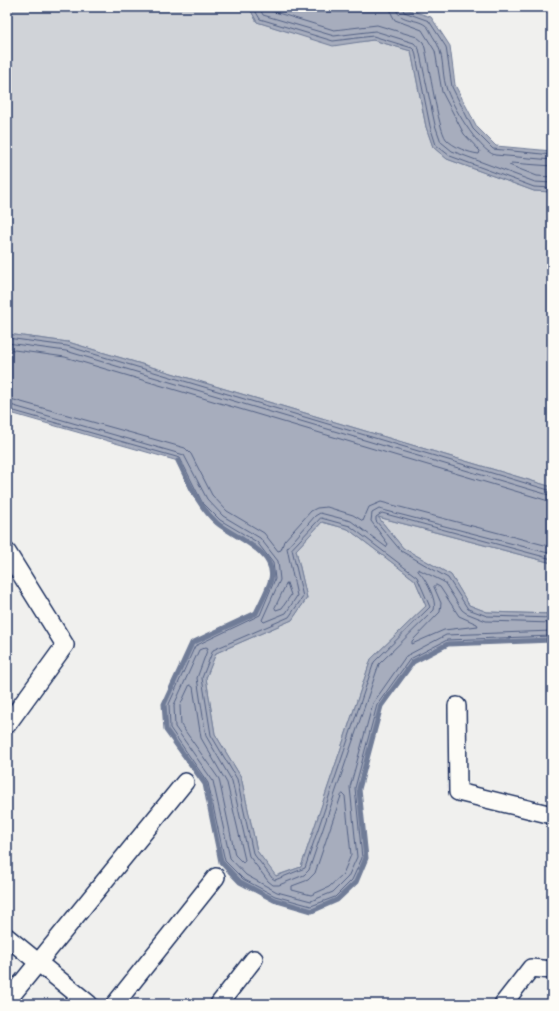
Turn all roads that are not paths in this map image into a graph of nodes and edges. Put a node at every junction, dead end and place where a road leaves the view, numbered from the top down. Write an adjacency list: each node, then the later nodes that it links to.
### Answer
1 (7, 552): 3 (street)
2 (457, 706): 5 (street)
3 (7, 725)
4 (185, 782): 9 (street)
5 (552, 815)
6 (216, 877): 13 (street)
7 (7, 937): 9 (street)
8 (254, 959): 14 (street)
9 (39, 962): 11 (street); 12 (street)
10 (552, 970): 15 (street)
11 (7, 1001)
12 (89, 1004)
13 (115, 1004)
14 (219, 1004)
15 (503, 1004)

